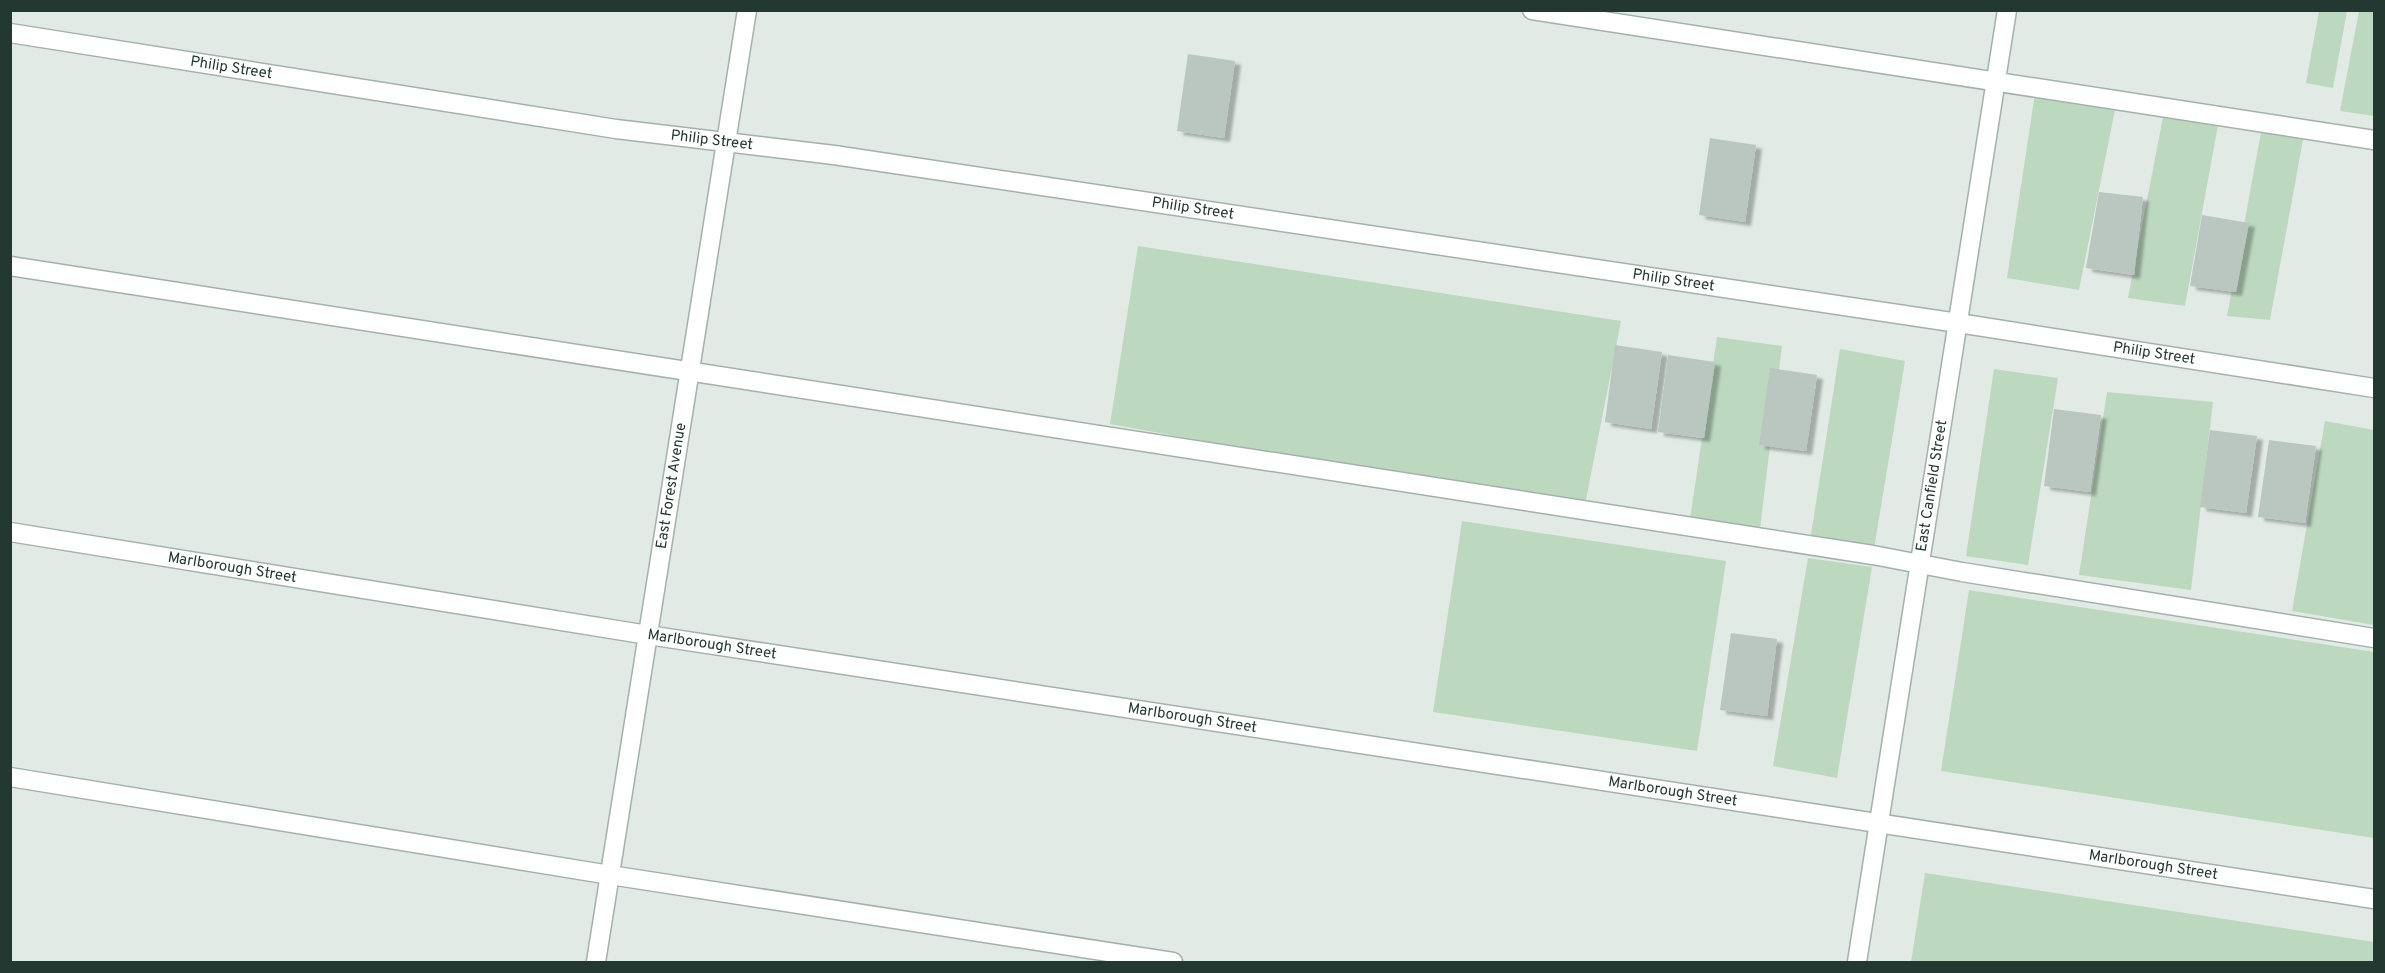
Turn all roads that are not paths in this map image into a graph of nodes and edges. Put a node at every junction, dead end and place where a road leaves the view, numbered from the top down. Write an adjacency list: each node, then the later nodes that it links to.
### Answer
1 (747, 10): 7 (street, East Forest Avenue)
2 (1532, 10): 5 (street)
3 (2007, 10): 5 (street, East Canfield Street)
4 (10, 33): 7 (street, Philip Street)
5 (1996, 80): 6 (street); 9 (street, East Canfield Street)
6 (2374, 140)
7 (726, 142): 9 (street, Philip Street); 10 (street, East Forest Avenue)
8 (10, 266): 10 (street)
9 (1958, 323): 11 (street, Philip Street); 13 (street, East Canfield Street)
10 (690, 372): 13 (street); 14 (street, East Forest Avenue)
11 (2374, 388)
12 (10, 532): 14 (street, Marlborough Street)
13 (1921, 563): 15 (street); 17 (street, East Canfield Street)
14 (648, 635): 17 (street, Marlborough Street); 18 (street, East Forest Avenue)
15 (2374, 638)
16 (10, 777): 18 (street)
17 (1880, 822): 19 (street, Marlborough Street); 22 (street, East Canfield Street)
18 (610, 875): 20 (street, East Forest Avenue); 21 (street)
19 (2374, 899)
20 (596, 963)
21 (1173, 963)
22 (1857, 963)

